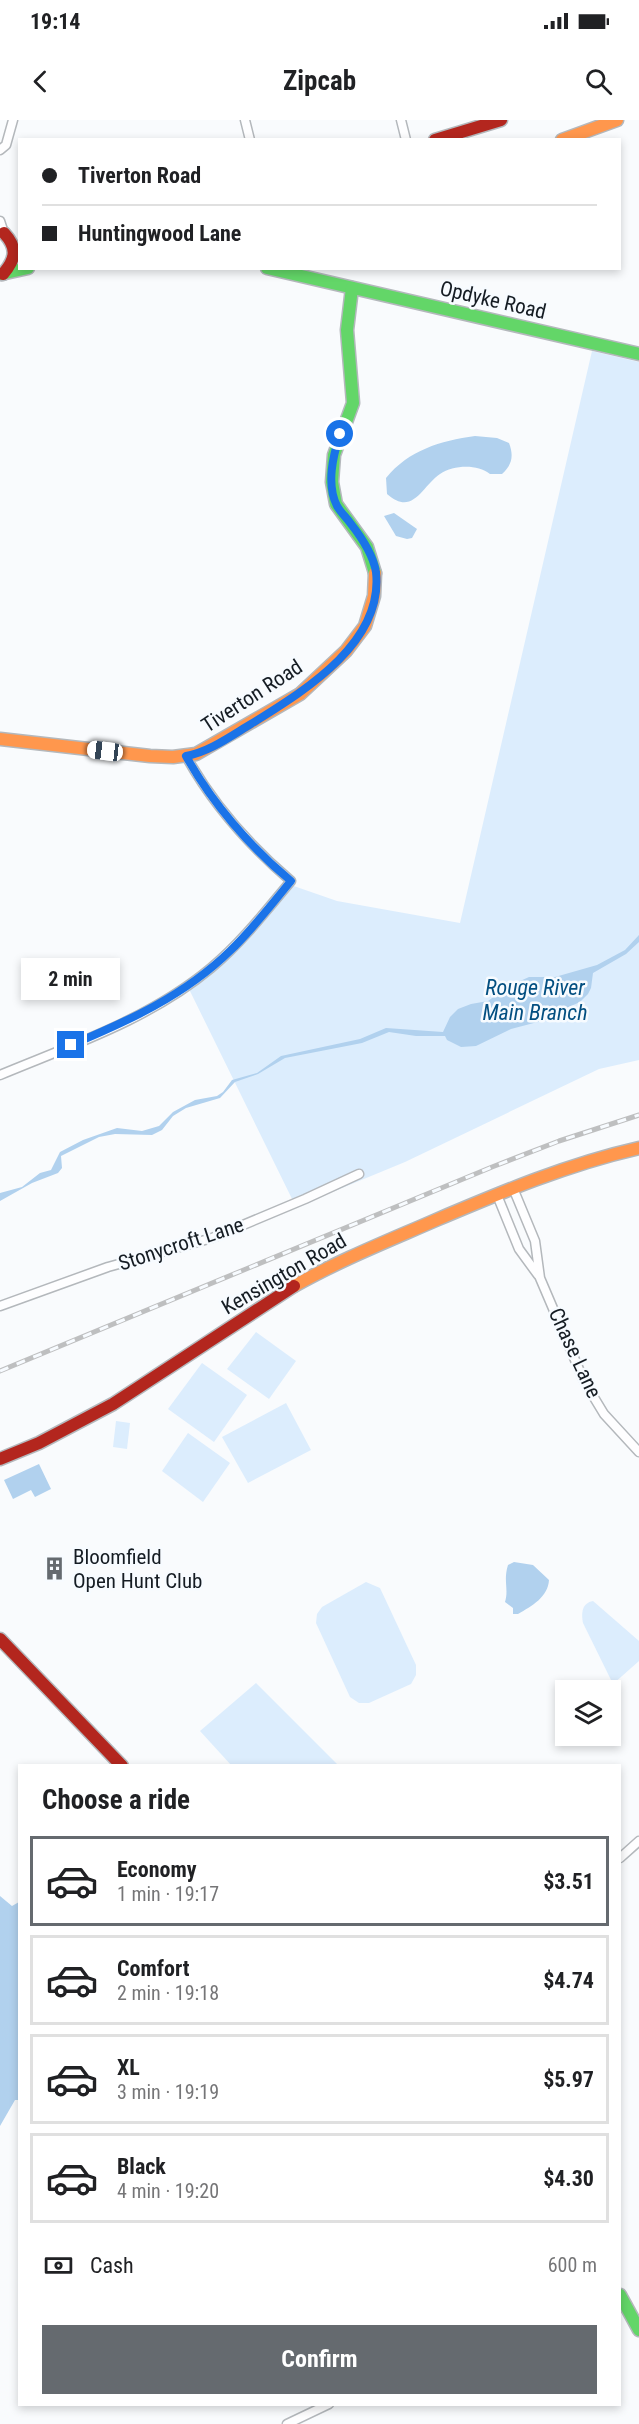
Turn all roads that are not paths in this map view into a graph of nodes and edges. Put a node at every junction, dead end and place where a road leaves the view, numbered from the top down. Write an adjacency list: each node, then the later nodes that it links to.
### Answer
1 (13, 120): 10 (street)
2 (245, 120): 7 (street)
3 (401, 120): 8 (street)
4 (501, 120): 6 (street)
5 (617, 120): 9 (street)
6 (461, 136)
7 (250, 138)
8 (406, 138)
9 (568, 138)
10 (0, 150)
11 (2, 229): 12 (street); 15 (street)
12 (18, 230)
13 (19, 270): 15 (street)
14 (276, 270): 16 (street, Opdyke Road)
15 (2, 274)
16 (352, 288): 17 (street, Opdyke Road); 19 (street, Tiverton Road)
17 (639, 354)
18 (0, 739): 19 (street, Tiverton Road)
19 (186, 756): 20 (street)
20 (0, 1075)
21 (639, 1148): 23 (street, Kensington Road)
22 (359, 1174): 26 (street, Stonycroft Lane)
23 (513, 1188): 24 (street, Kensington Road); 25 (street, Chase Lane)
24 (497, 1195): 25 (street, Chase Lane); 28 (street, Kensington Road)
25 (540, 1278): 27 (street, Chase Lane)
26 (0, 1306)
27 (639, 1452)
28 (0, 1459)
29 (0, 1639): 30 (street)
30 (120, 1764)
31 (639, 1841): 32 (street)
32 (621, 1857)
33 (621, 2297): 34 (street)
34 (638, 2327)
35 (325, 2406): 36 (street)
36 (287, 2424)

